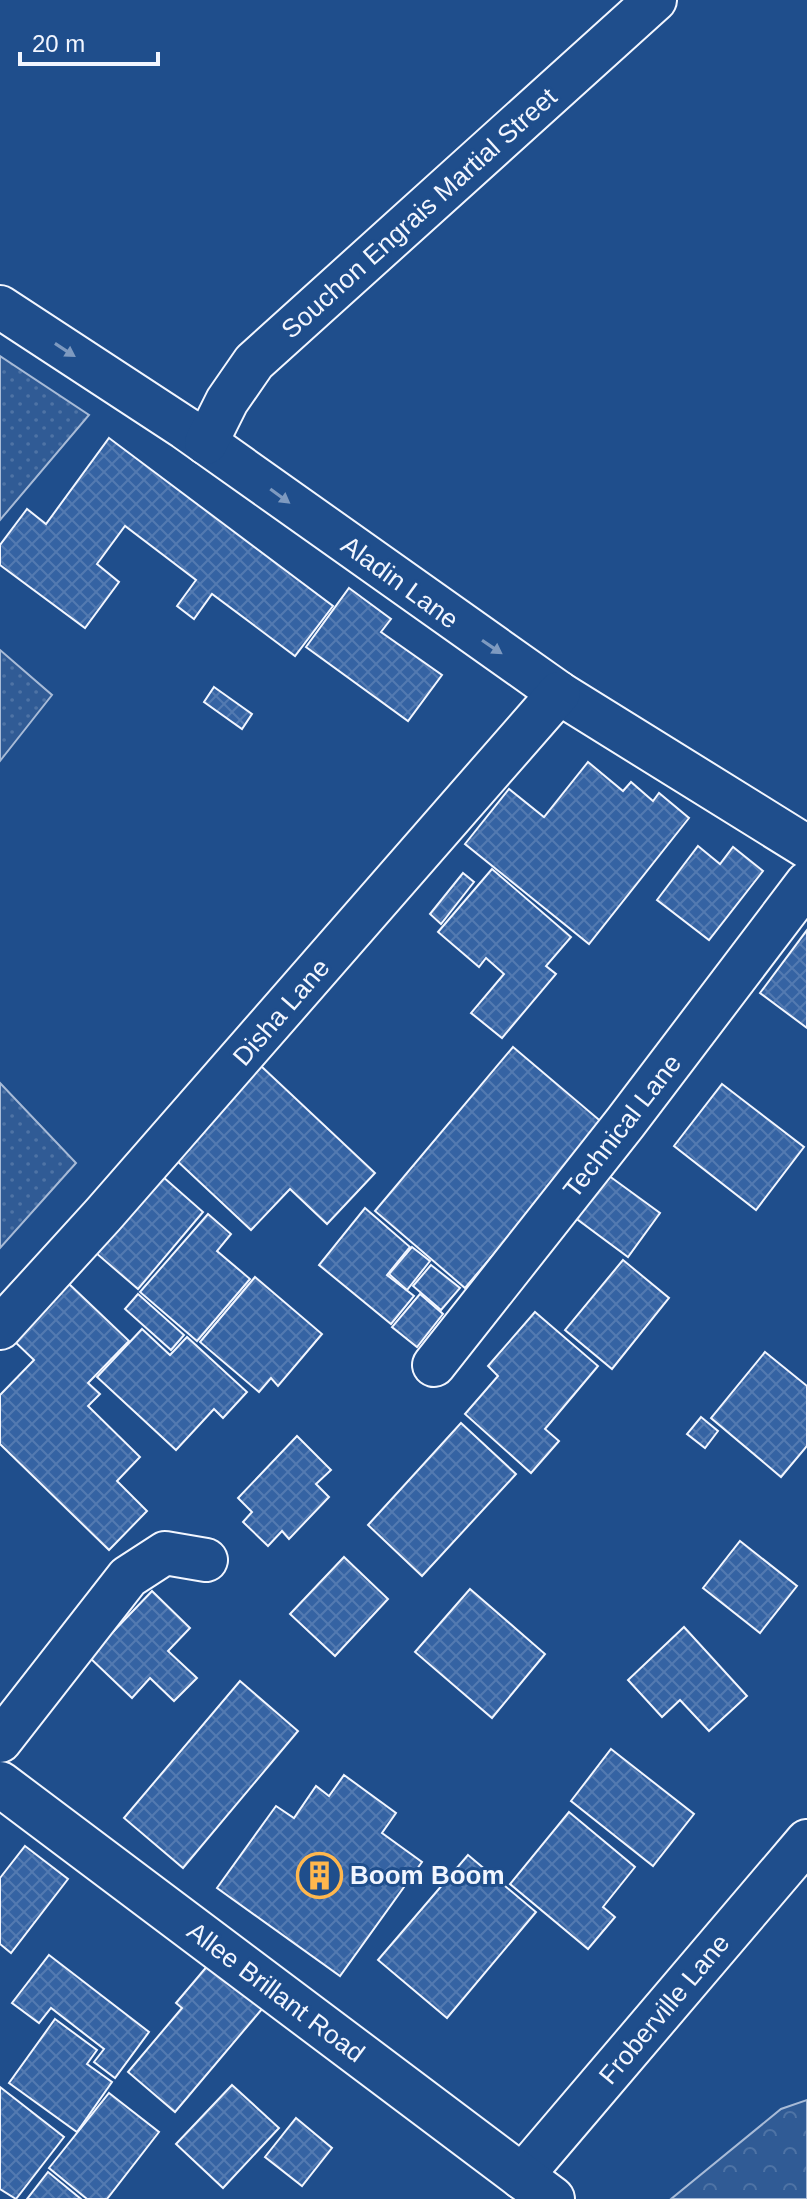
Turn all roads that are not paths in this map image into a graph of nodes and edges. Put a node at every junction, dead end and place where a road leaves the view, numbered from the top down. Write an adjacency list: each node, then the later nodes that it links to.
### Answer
1 (655, 0): 3 (street, Souchon Engrais Martial Street)
2 (0, 307): 3 (street, Aladin Lane, one-way to 3)
3 (206, 443): 4 (street, Aladin Lane, one-way to 4)
4 (559, 693): 5 (street, Aladin Lane); 7 (street, Disha Lane)
5 (807, 847)
6 (807, 883): 8 (street, Technical Lane)
7 (0, 1328)
8 (434, 1365)
9 (206, 1560): 10 (street)
10 (0, 1741)
11 (0, 1784): 13 (main road, Allee Brillant Road)
12 (807, 1841): 13 (street, Froberville Lane)
13 (536, 2188)

